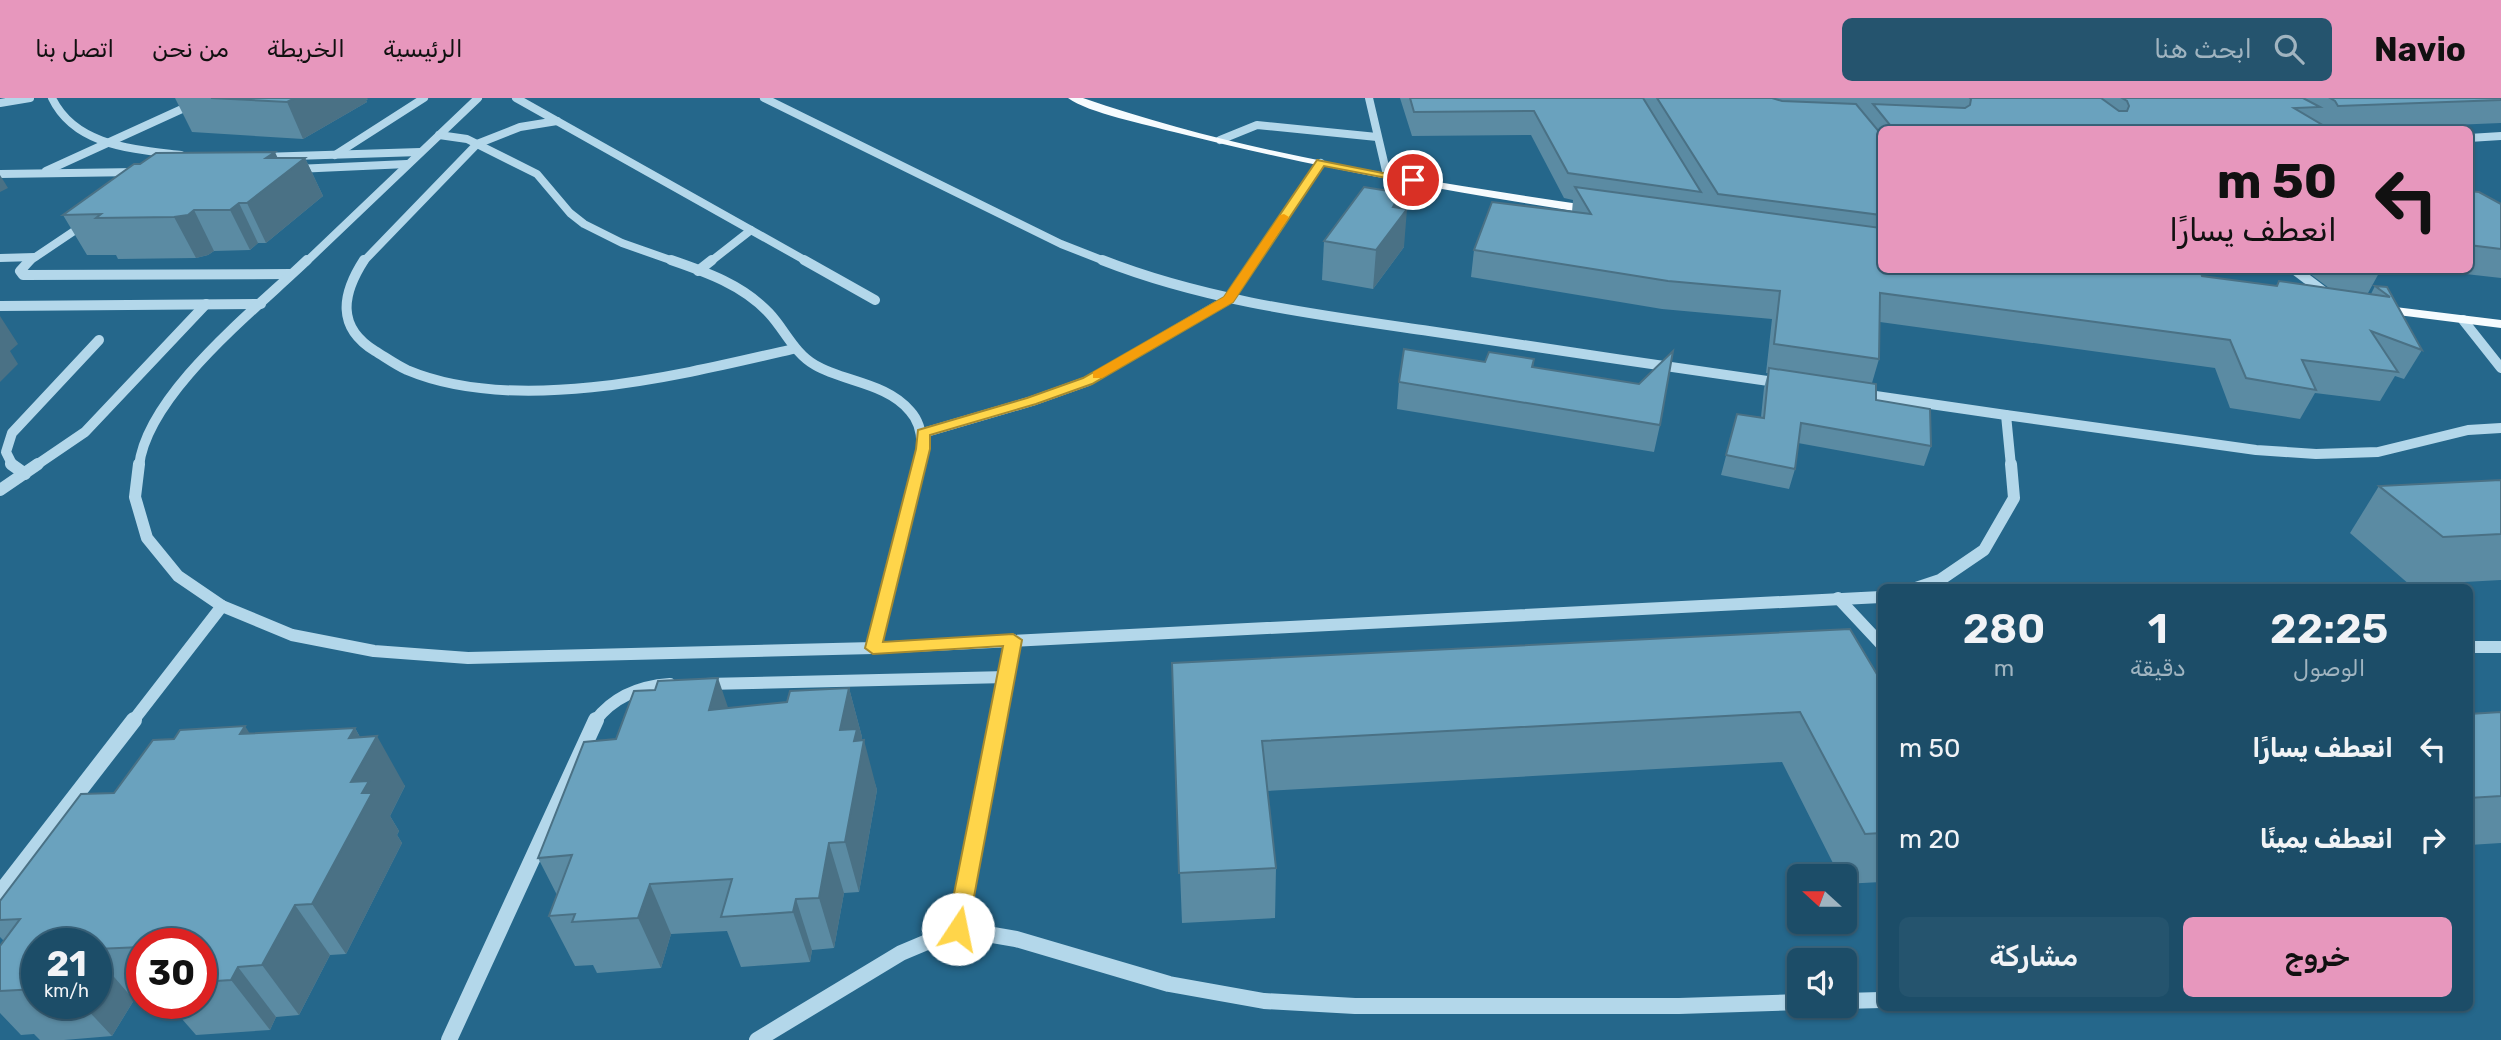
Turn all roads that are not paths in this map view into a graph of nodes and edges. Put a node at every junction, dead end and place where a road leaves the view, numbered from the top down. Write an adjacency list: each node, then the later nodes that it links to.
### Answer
1 (30, 98): 11 (street)
2 (52, 98): 18 (street)
3 (206, 98): 18 (street)
4 (424, 98): 22 (street)
5 (478, 98): 13 (street)
6 (516, 98): 12 (street)
7 (764, 98): 39 (street)
8 (1073, 98): 10 (main road)
9 (1369, 98): 15 (street)
10 (1095, 101): 17 (main road)
11 (0, 103)
12 (557, 121): 19 (street); 33 (street)
13 (439, 135): 19 (street); 20 (street)
14 (2501, 136): 16 (street)
15 (1377, 137): 17 (street); 30 (street)
16 (2473, 138)
17 (1220, 140): 24 (main road)
18 (109, 143): 21 (street); 29 (street)
19 (477, 144): 36 (street); 50 (street)
20 (420, 152): 22 (street); 25 (street)
21 (186, 155)
22 (334, 155): 23 (street)
23 (249, 157)
24 (1321, 163): 30 (main road); 39 (street)
25 (407, 164): 26 (street); 38 (street)
26 (284, 169)
27 (148, 172): 29 (street)
28 (0, 174): 29 (street)
29 (40, 174)
30 (1387, 175): 31 (main road)
31 (1607, 212)
32 (93, 218): 34 (street)
33 (751, 230): 36 (street); 40 (street)
34 (35, 257): 35 (street); 38 (street)
35 (0, 258)
36 (698, 271): 50 (street)
37 (2299, 273): 44 (street)
38 (291, 274): 43 (street)
39 (1228, 299): 52 (street); 56 (street)
40 (875, 300)
41 (2311, 300): 44 (main road)
42 (206, 304): 43 (street); 45 (street); 57 (street)
43 (261, 304): 62 (street)
44 (2339, 304)
45 (0, 306)
46 (2366, 307): 47 (main road)
47 (2463, 320): 48 (main road); 51 (street)
48 (2501, 324)
49 (99, 341): 57 (street)
50 (793, 349): 56 (street)
51 (2501, 368)
52 (1799, 385)
53 (1854, 393): 54 (street)
54 (2006, 415): 55 (street); 59 (street)
55 (2501, 428)
56 (923, 433): 67 (street)
57 (25, 474): 58 (street)
58 (0, 490)
59 (1928, 584)
60 (1878, 597): 61 (street)
61 (1838, 598): 63 (street); 64 (street)
62 (222, 606): 67 (street); 69 (street)
63 (1013, 640): 67 (street); 68 (street)
64 (1878, 640)
65 (2473, 647): 66 (street)
66 (2501, 647)
67 (873, 648)
68 (1007, 677): 70 (street); 74 (street)
69 (0, 893)
70 (958, 929): 73 (street); 75 (street)
71 (1878, 1000): 72 (street)
72 (1857, 1001)
73 (1787, 1002)
74 (449, 1040)
75 (757, 1040)

